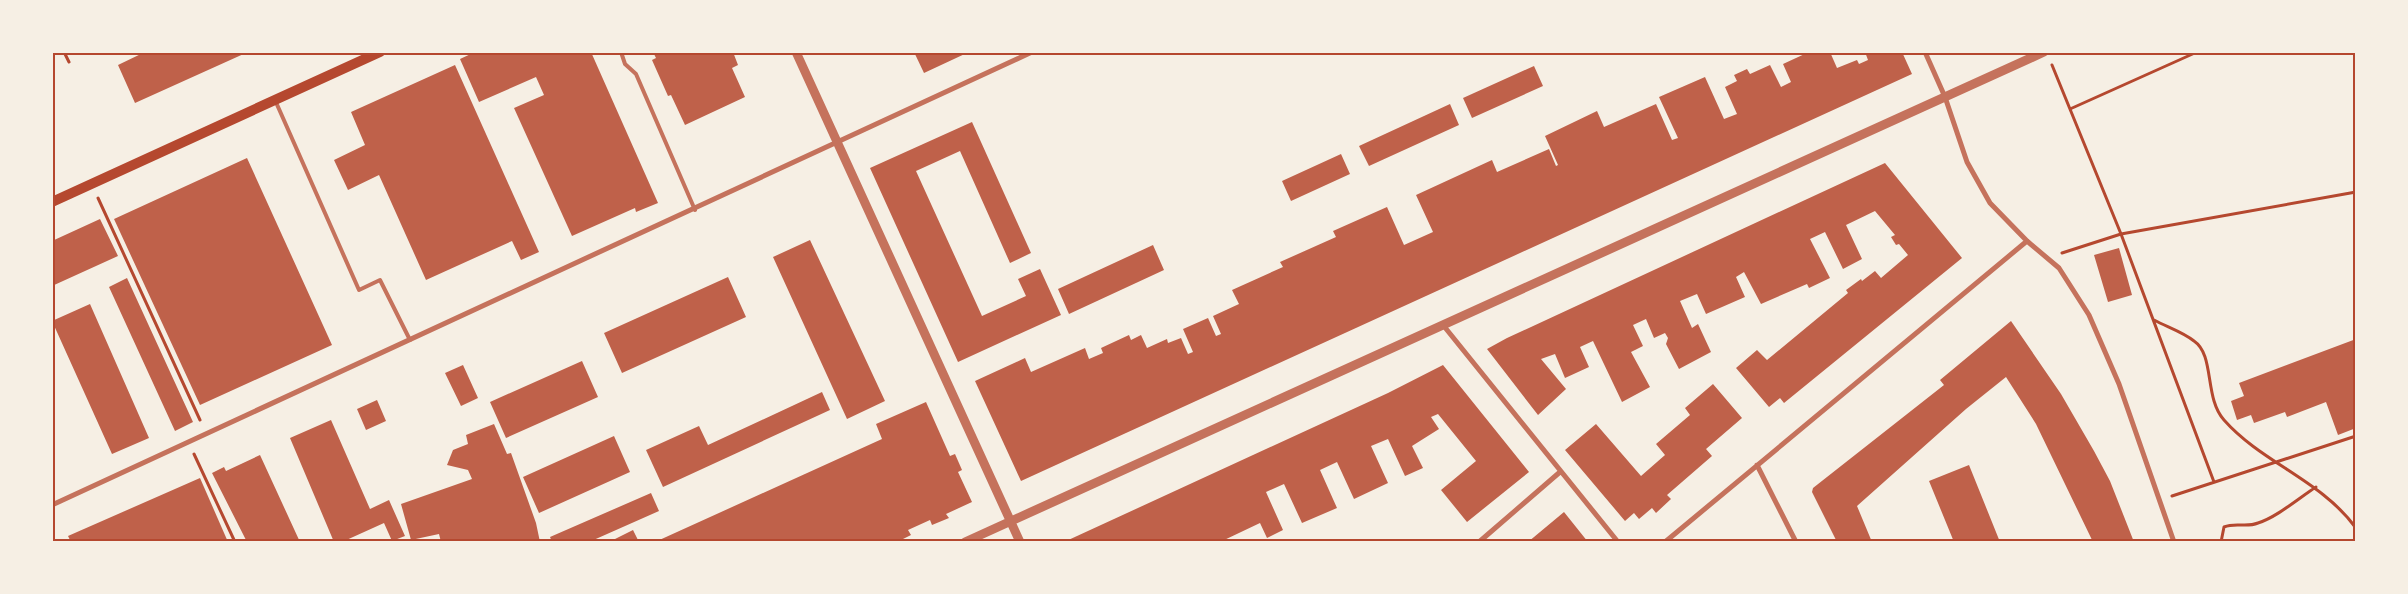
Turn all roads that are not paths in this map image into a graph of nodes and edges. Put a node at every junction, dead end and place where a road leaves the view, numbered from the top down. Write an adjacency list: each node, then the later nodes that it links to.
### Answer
1 (380, 52): 8 (main road)
2 (621, 52): 11 (lane)
3 (796, 52): 9 (street)
4 (1032, 52): 9 (street)
5 (1925, 52): 7 (street)
6 (2044, 52): 7 (street)
7 (1945, 97): 12 (street); 13 (street)
8 (275, 100): 10 (main road); 14 (lane)
9 (838, 144): 11 (street); 18 (street)
10 (52, 202)
11 (695, 210): 14 (street)
12 (2027, 241): 15 (street); 25 (street)
13 (1443, 325): 16 (street); 18 (street)
14 (410, 341): 17 (street)
15 (1757, 465): 23 (street); 24 (street)
16 (1560, 472): 21 (street); 22 (street)
17 (52, 505)
18 (1010, 520): 19 (street); 20 (street)
19 (965, 542)
20 (1020, 542)
21 (1478, 542)
22 (1618, 542)
23 (1665, 542)
24 (1796, 542)
25 (2174, 542)

